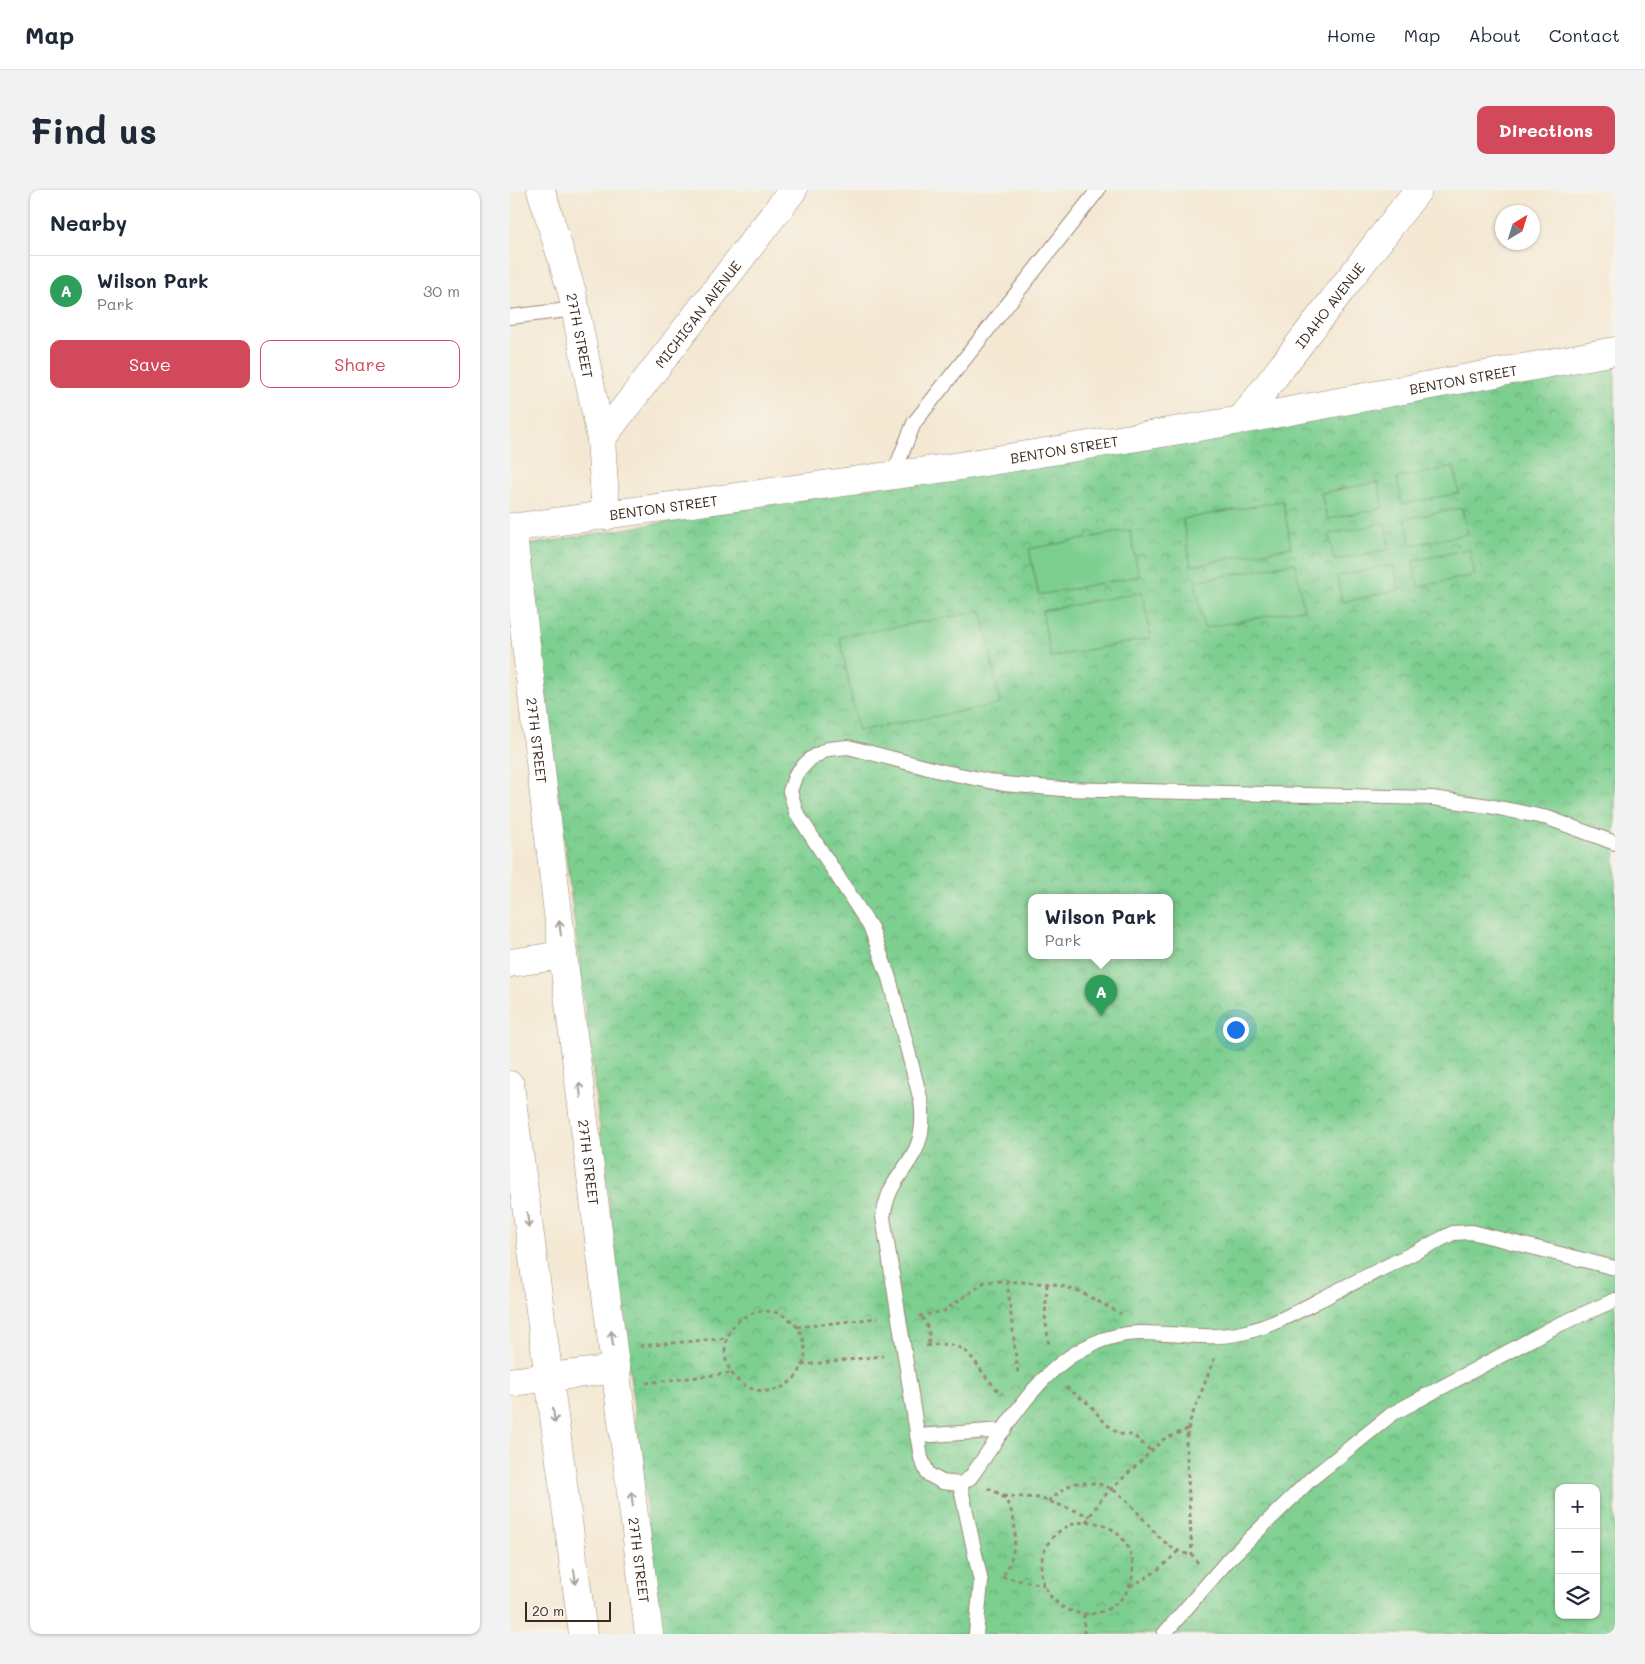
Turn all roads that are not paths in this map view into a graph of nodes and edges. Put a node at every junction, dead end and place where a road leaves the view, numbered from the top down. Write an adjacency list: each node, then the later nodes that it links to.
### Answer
1 (542, 190): 5 (street, 27TH STREET)
2 (793, 190): 9 (street, MICHIGAN AVENUE)
3 (1098, 190): 10 (lane)
4 (1418, 190): 8 (street, IDAHO AVENUE)
5 (575, 309): 6 (lane); 9 (street, 27TH STREET)
6 (510, 317)
7 (1615, 350): 8 (street, BENTON STREET)
8 (1241, 420): 10 (street, BENTON STREET)
9 (601, 439): 11 (street, 27TH STREET)
10 (893, 475): 11 (street, BENTON STREET)
11 (606, 516): 12 (street, BENTON STREET)
12 (511, 528): 14 (street, 27TH STREET, one-way to 12)
13 (1615, 843): 23 (lane)
14 (563, 955): 15 (street); 19 (street, 27TH STREET, one-way to 14)
15 (510, 963)
16 (510, 1085): 20 (street, one-way to 20)
17 (1615, 1268): 22 (lane)
18 (1615, 1300): 28 (lane)
19 (616, 1368): 20 (street); 26 (street, 27TH STREET, one-way to 19)
20 (549, 1378): 21 (street); 25 (street, one-way to 25)
21 (510, 1382)
22 (1004, 1430): 23 (lane); 24 (lane)
23 (917, 1436): 24 (lane)
24 (965, 1481): 27 (lane)
25 (583, 1634)
26 (649, 1634)
27 (976, 1634)
28 (1164, 1634)

